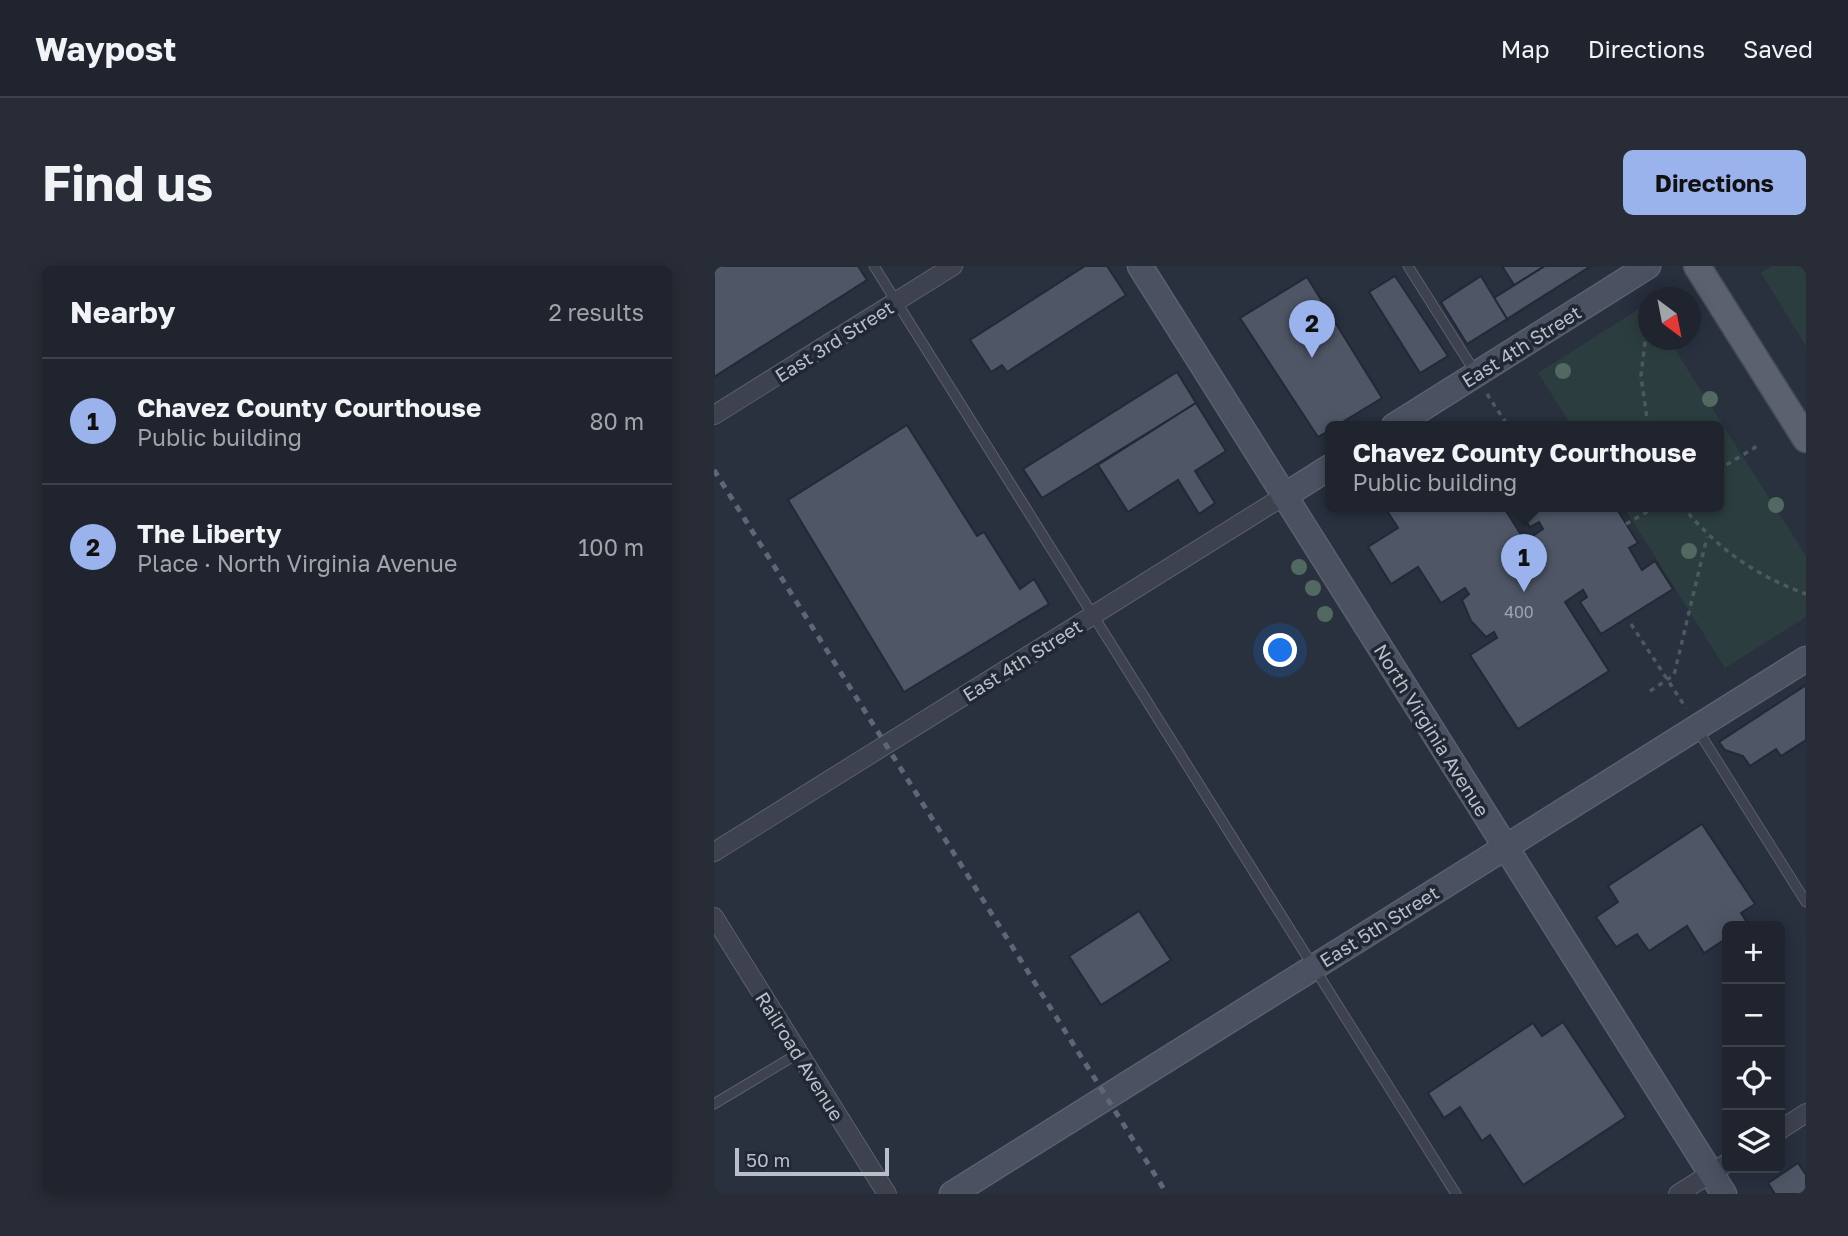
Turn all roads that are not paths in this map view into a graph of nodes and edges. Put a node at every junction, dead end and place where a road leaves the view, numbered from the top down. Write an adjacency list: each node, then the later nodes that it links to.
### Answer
1 (874, 266): 7 (lane)
2 (953, 266): 7 (street, East 3rd Street)
3 (1140, 266): 13 (street, North Virginia Avenue)
4 (1408, 266): 8 (lane)
5 (1648, 266): 8 (street, East 4th Street)
6 (1697, 266): 11 (main road)
7 (896, 302): 9 (street, East 3rd Street); 14 (lane)
8 (1482, 384): 10 (street, East 4th Street)
9 (714, 415)
10 (1404, 421)
11 (1806, 439)
12 (1325, 470): 13 (street, East 4th Street)
13 (1284, 496): 14 (street, East 4th Street); 17 (street, North Virginia Avenue)
14 (1094, 615): 18 (street, East 4th Street); 21 (lane)
15 (1806, 659): 16 (street, East 5th Street)
16 (1692, 718): 17 (street, East 5th Street); 19 (lane)
17 (1505, 847): 21 (street, East 5th Street); 26 (street, North Virginia Avenue)
18 (714, 852)
19 (1806, 902)
20 (714, 917): 22 (street, Railroad Avenue)
21 (1315, 966): 28 (street, East 5th Street); 29 (lane)
22 (799, 1053): 23 (lane); 27 (street, Railroad Avenue)
23 (714, 1104)
24 (1806, 1113): 25 (street)
25 (1785, 1126)
26 (1719, 1168): 30 (street); 31 (street, North Virginia Avenue)
27 (887, 1194)
28 (951, 1194)
29 (1456, 1194)
30 (1678, 1194)
31 (1724, 1194)

